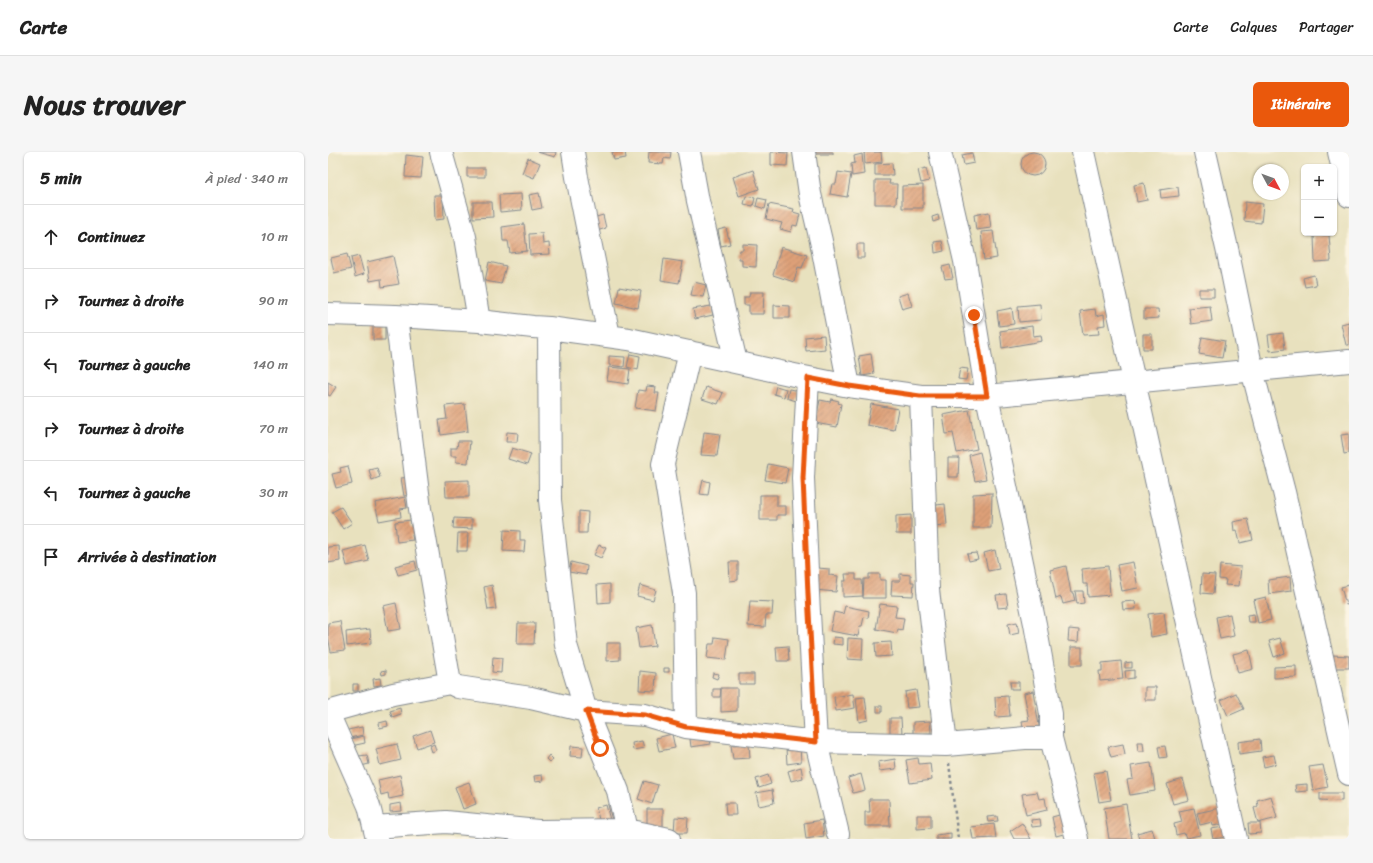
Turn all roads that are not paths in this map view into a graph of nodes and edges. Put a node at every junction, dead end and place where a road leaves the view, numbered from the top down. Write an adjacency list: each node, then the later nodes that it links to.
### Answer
1 (441, 152): 12 (street)
2 (573, 152): 14 (street)
3 (689, 152): 17 (street)
4 (804, 152): 21 (street)
5 (940, 152): 23 (street)
6 (1084, 152): 20 (street)
7 (1206, 152): 18 (street)
8 (1339, 152): 9 (street)
9 (1349, 196)
10 (328, 314): 11 (street)
11 (396, 316): 12 (street); 24 (street)
12 (478, 321): 13 (street)
13 (549, 328): 14 (street); 25 (street)
14 (609, 336): 15 (street)
15 (690, 352): 17 (street); 27 (street)
16 (1349, 361): 18 (street)
17 (736, 362): 19 (street)
18 (1252, 370): 20 (street); 31 (street)
19 (808, 378): 21 (street); 29 (street)
20 (1134, 380): 23 (street); 37 (street)
21 (849, 386): 22 (street)
22 (920, 396): 23 (street); 30 (street)
23 (987, 396): 28 (street)
24 (450, 684): 25 (street); 26 (street)
25 (586, 711): 27 (street); 32 (street)
26 (328, 712): 33 (street)
27 (686, 727): 29 (street)
28 (1051, 738): 30 (street); 36 (street)
29 (816, 742): 30 (street); 34 (street)
30 (946, 745)
31 (1349, 774)
32 (626, 830): 33 (street); 35 (street)
33 (376, 833)
34 (838, 834)
35 (669, 839)
36 (1077, 839)
37 (1236, 839)

